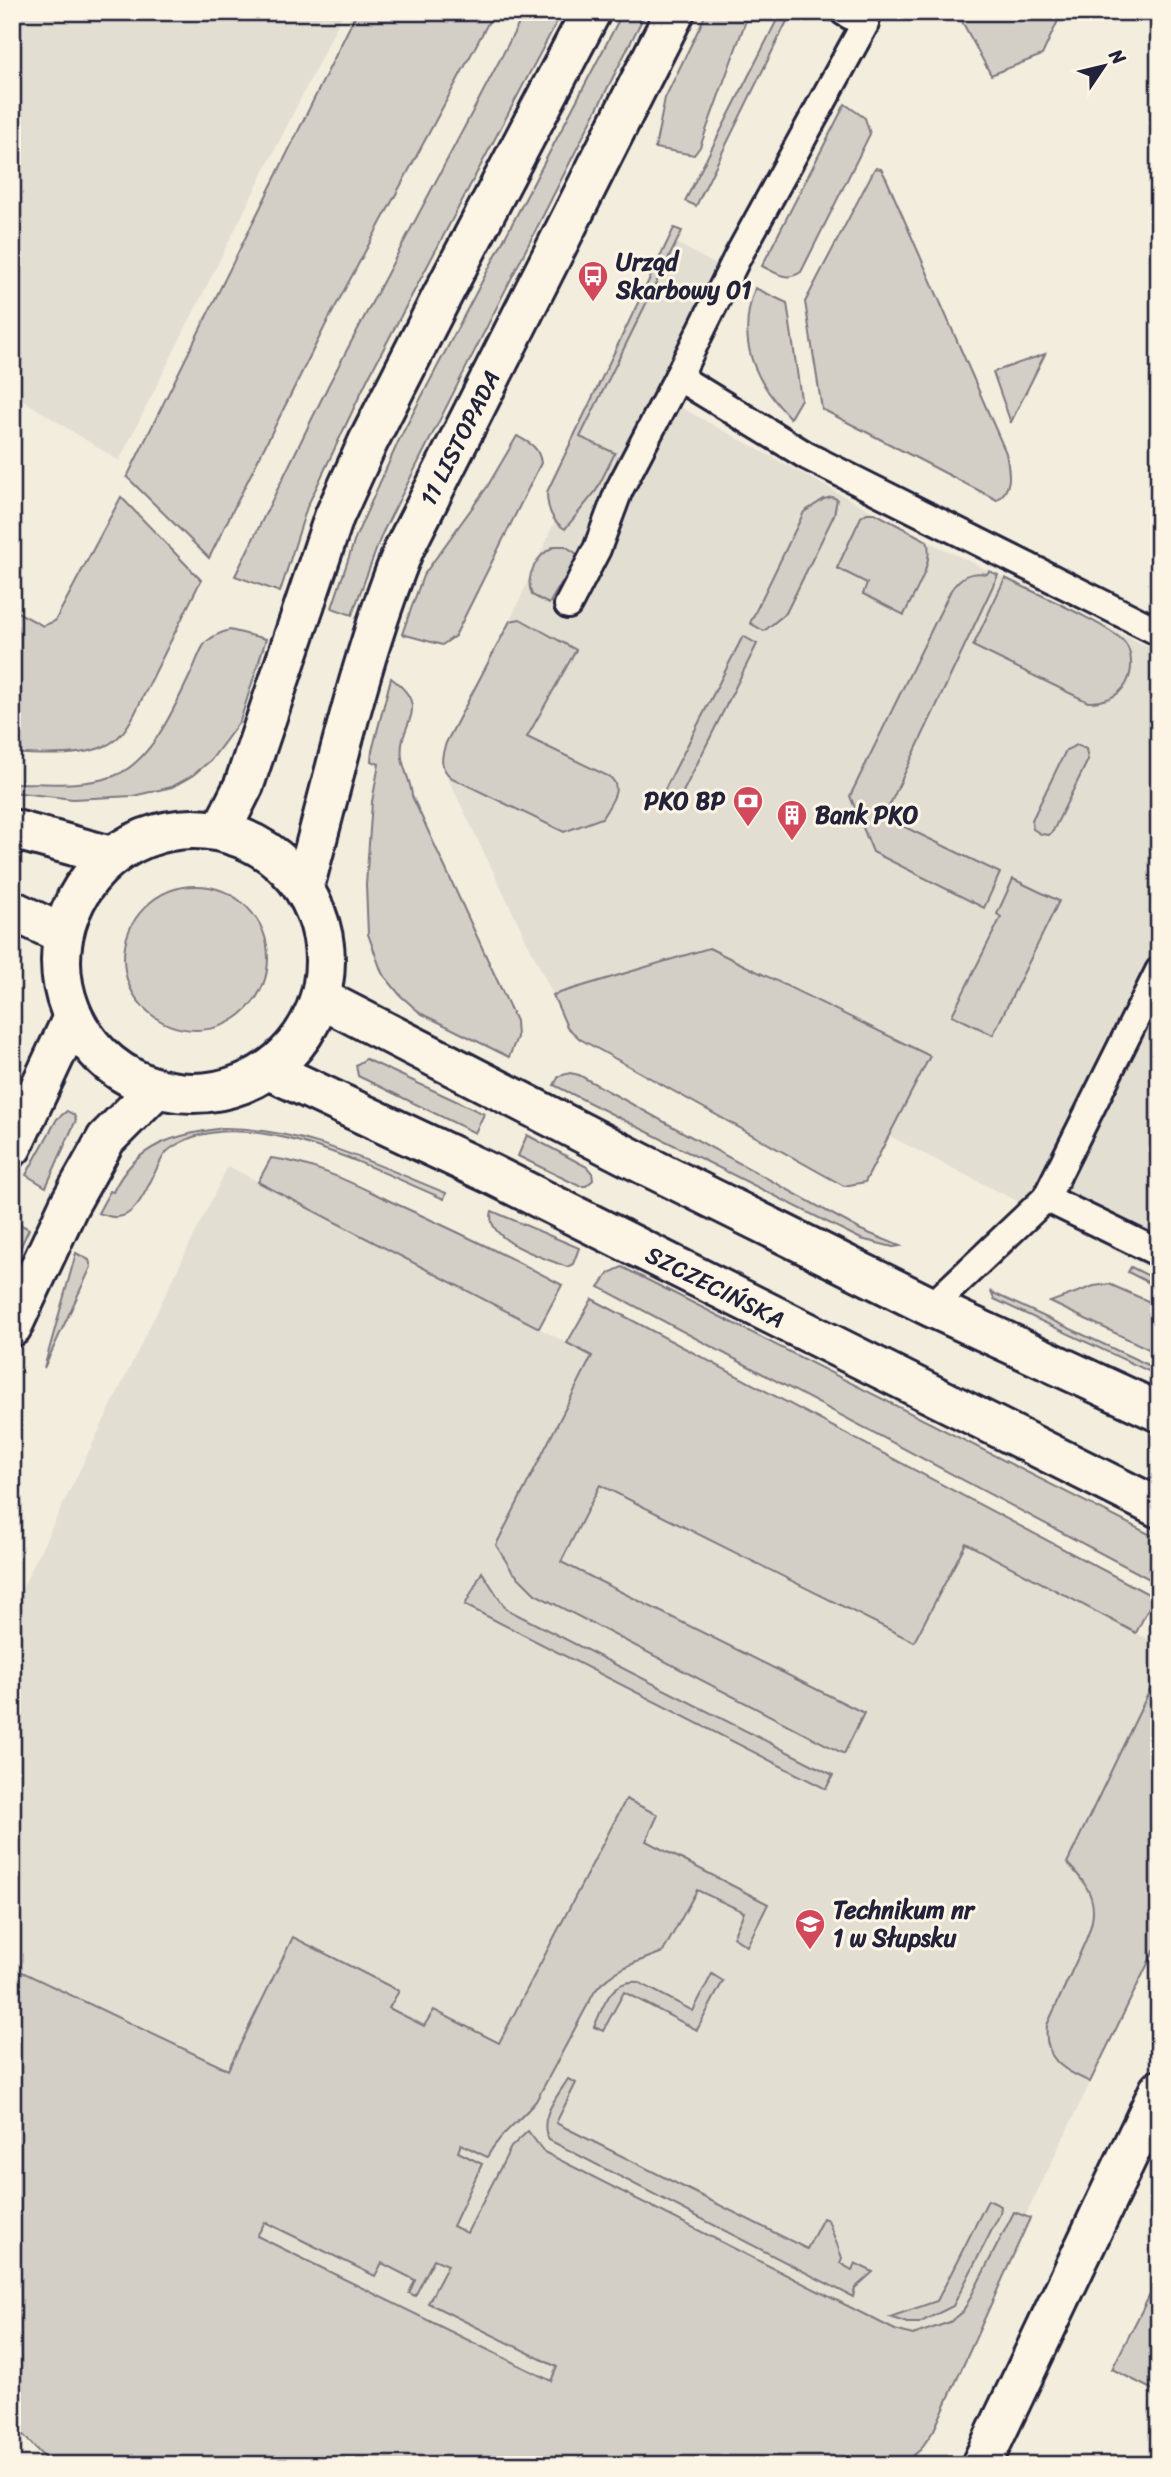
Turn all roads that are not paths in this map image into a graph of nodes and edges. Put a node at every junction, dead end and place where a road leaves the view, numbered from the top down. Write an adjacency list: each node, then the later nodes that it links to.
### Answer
1 (592, 12): 8 (main road)
2 (675, 12): 10 (main road, 11 LISTOPADA)
3 (844, 12): 4 (lane)
4 (678, 377): 5 (lane); 6 (lane)
5 (568, 605)
6 (1159, 632)
7 (12, 829): 9 (main road)
8 (221, 831): 9 (main road); 10 (main road)
9 (111, 856): 12 (main road)
10 (304, 888): 14 (main road)
11 (12, 910): 12 (main road)
12 (62, 934): 15 (main road)
13 (1159, 971): 19 (lane)
14 (320, 998): 16 (main road); 21 (main road)
15 (72, 1019): 17 (main road); 18 (main road)
16 (269, 1070): 17 (main road); 24 (main road, SZCZECIŃSKA)
17 (156, 1089): 22 (main road)
18 (12, 1147)
19 (1046, 1198): 20 (lane); 21 (lane)
20 (1159, 1253)
21 (931, 1307): 23 (main road)
22 (12, 1327)
23 (1159, 1412)
24 (1159, 1508)
25 (1159, 2090): 26 (main road)
26 (981, 2465)

